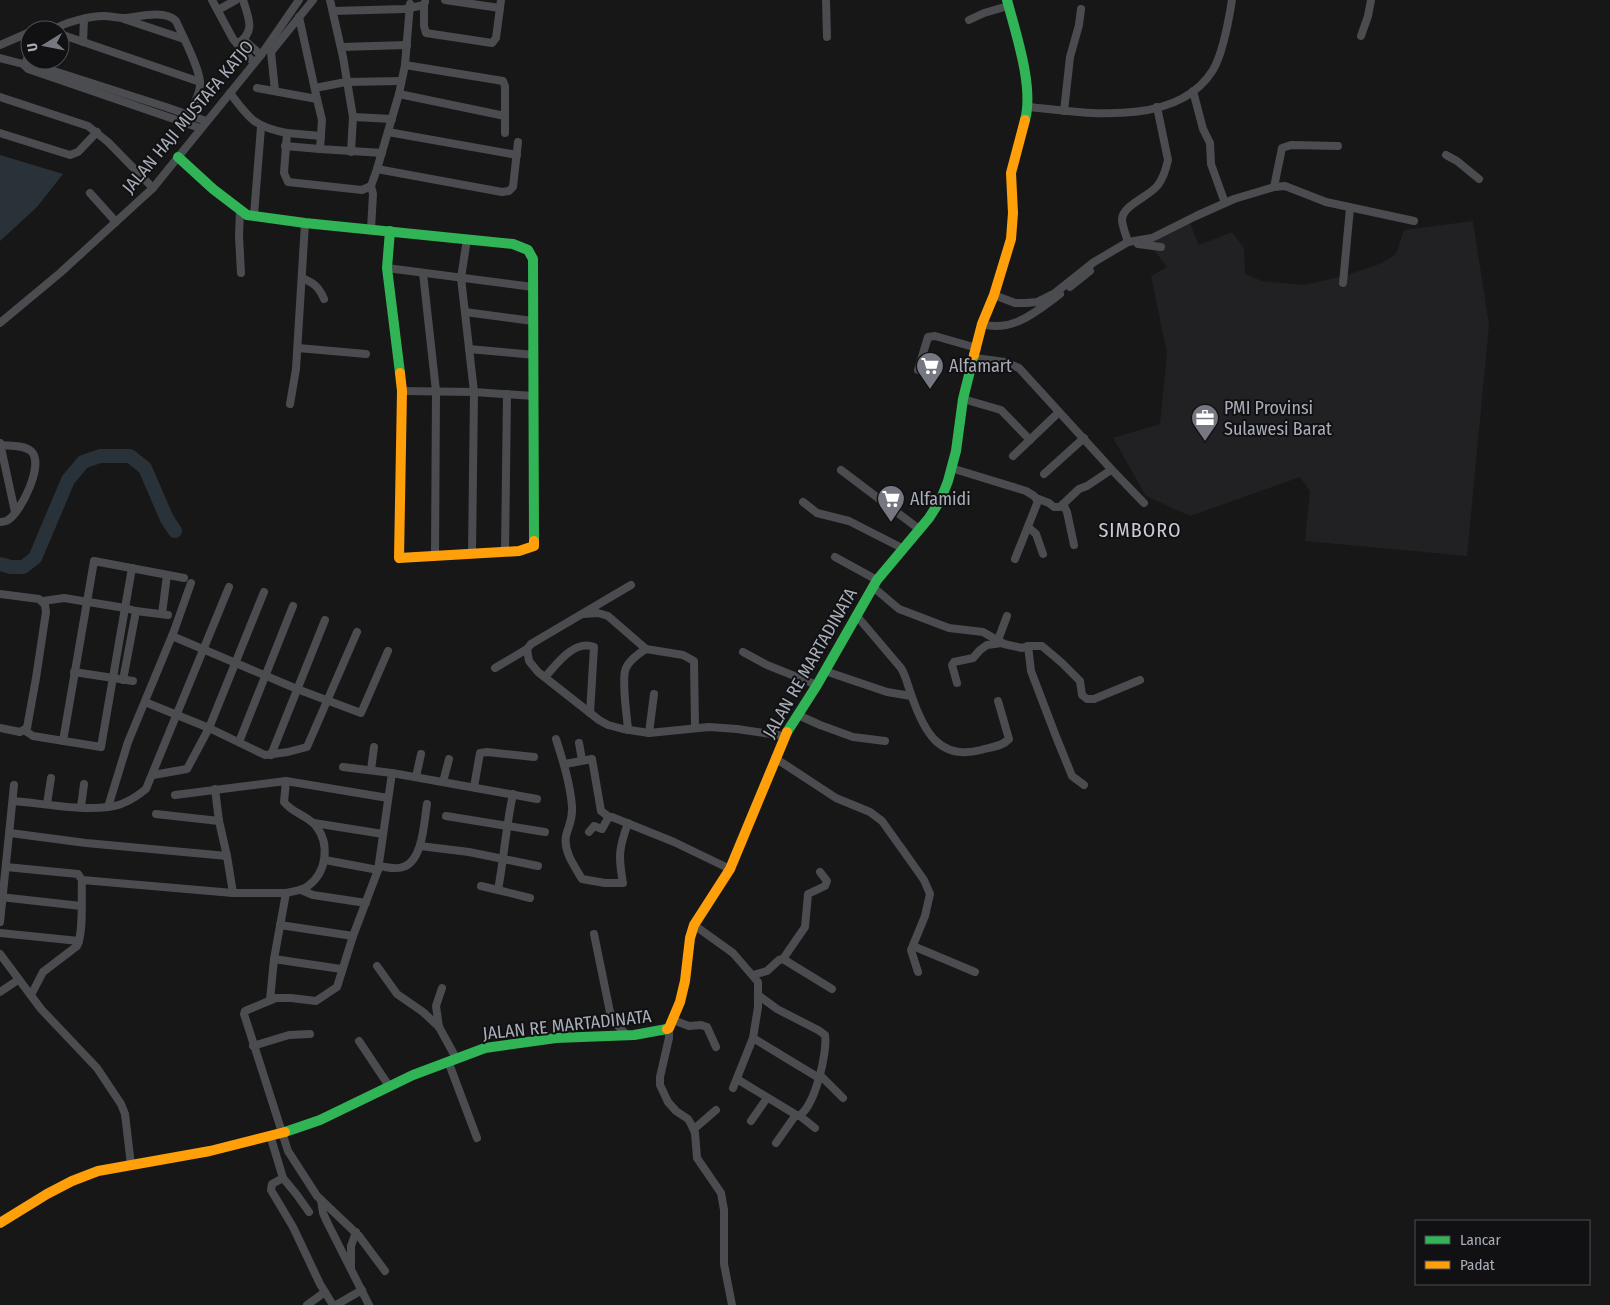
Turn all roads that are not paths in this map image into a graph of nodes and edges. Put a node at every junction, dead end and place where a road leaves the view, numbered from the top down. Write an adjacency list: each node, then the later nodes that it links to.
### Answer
1 (212, 0): 16 (street)
2 (236, 0): 16 (street)
3 (244, 0): 28 (street)
4 (299, 0): 32 (street, JALAN HAJI MUSTAFA KATJO)
5 (313, 0): 17 (street)
6 (445, 0): 10 (street)
7 (826, 0): 25 (street)
8 (1232, 0): 44 (street)
9 (1371, 0): 23 (street)
10 (461, 1): 12 (street)
11 (1008, 3): 20 (street); 49 (main road, JALAN RE MARTADINATA)
12 (500, 4): 13 (street)
13 (417, 5): 14 (street); 30 (street)
14 (332, 6): 31 (street)
15 (1081, 9): 51 (street)
16 (218, 10): 28 (street)
17 (299, 17): 42 (street); 43 (street)
18 (122, 18): 19 (street); 26 (street); 26 (street)
19 (84, 20): 21 (street); 27 (street)
20 (969, 20)
21 (70, 22)
22 (20, 36): 29 (street)
23 (1361, 36)
24 (70, 37): 27 (street)
25 (828, 37)
26 (184, 39): 39 (street)
27 (83, 42): 39 (street)
28 (240, 42): 32 (street); 34 (street)
29 (0, 45)
30 (407, 45): 31 (street); 36 (street)
31 (341, 47): 40 (street)
32 (261, 55): 34 (street, JALAN HAJI MUSTAFA KATJO)
33 (0, 58): 35 (street)
34 (254, 63): 45 (street, JALAN HAJI MUSTAFA KATJO)
35 (20, 64)
36 (405, 65): 38 (street); 52 (street)
37 (40, 70): 54 (street)
38 (401, 81): 40 (street); 46 (street)
39 (200, 82): 54 (street)
40 (346, 82): 42 (street); 53 (street)
41 (257, 88): 43 (street)
42 (315, 88): 48 (street)
43 (275, 91): 48 (street)
44 (1193, 91): 50 (street); 79 (street)
45 (230, 93): 56 (street, JALAN HAJI MUSTAFA KATJO); 57 (street)
46 (399, 94): 52 (street); 55 (street)
47 (0, 97): 58 (street)
48 (317, 98): 63 (street)
49 (1029, 107): 51 (street); 99 (main road, JALAN RE MARTADINATA)
50 (1157, 107): 51 (street); 90 (street)
51 (1064, 111)
52 (505, 116): 62 (street)
53 (353, 117): 55 (street); 68 (street)
54 (187, 119): 56 (street)
55 (392, 119): 59 (street)
56 (203, 125): 72 (street, JALAN HAJI MUSTAFA KATJO)
57 (261, 127): 61 (street); 82 (street)
58 (97, 132): 60 (street); 77 (street)
59 (388, 132): 69 (street); 71 (street)
60 (0, 133)
61 (287, 133): 63 (street); 65 (street)
62 (505, 133)
63 (321, 136): 67 (street)
64 (518, 142): 71 (street)
65 (286, 146): 67 (street); 75 (street)
66 (1338, 146): 76 (street)
67 (320, 149): 68 (street)
68 (350, 152): 69 (street)
69 (382, 153): 73 (street)
70 (1446, 155): 74 (street)
71 (517, 156): 73 (street)
72 (178, 157): 77 (street, JALAN HAJI MUSTAFA KATJO); 81 (main road)
73 (378, 169): 75 (street)
74 (1479, 179)
75 (371, 186): 86 (street)
76 (1274, 187): 79 (street); 80 (street)
77 (153, 188): 84 (street, JALAN HAJI MUSTAFA KATJO)
78 (90, 193): 84 (street)
79 (1225, 203): 89 (street)
80 (1350, 208): 83 (street); 97 (street)
81 (240, 210): 82 (main road); 94 (street)
82 (254, 215): 85 (main road)
83 (1414, 221)
84 (116, 222): 104 (street, JALAN HAJI MUSTAFA KATJO)
85 (305, 224): 86 (main road); 95 (street)
86 (371, 229): 87 (main road)
87 (390, 231): 88 (main road); 92 (main road)
88 (467, 239): 96 (street); 98 (main road)
89 (1151, 241): 90 (street); 91 (street)
90 (1128, 242): 91 (street)
91 (1095, 263): 101 (street)
92 (387, 268): 93 (street); 112 (main road)
93 (423, 273): 96 (street); 113 (street)
94 (241, 274)
95 (302, 278): 100 (street); 106 (street)
96 (461, 278): 98 (street); 102 (street)
97 (1343, 283)
98 (534, 287): 103 (main road)
99 (994, 295): 101 (street); 105 (main road, JALAN RE MARTADINATA)
100 (324, 299)
101 (1045, 302): 105 (street)
102 (465, 312): 103 (street); 107 (street)
103 (534, 321): 110 (main road)
104 (0, 322)
105 (982, 324): 108 (main road, JALAN RE MARTADINATA)
106 (298, 348): 109 (street); 118 (street)
107 (469, 349): 110 (street); 114 (street)
108 (976, 353): 111 (street); 117 (main road, JALAN RE MARTADINATA); 119 (street)
109 (366, 354)
110 (534, 355): 116 (main road)
111 (918, 370)
112 (402, 391): 113 (street); 141 (main road)
113 (436, 392): 114 (street); 141 (street)
114 (474, 392): 115 (street); 139 (street)
115 (508, 394): 116 (street); 138 (street)
116 (534, 396): 138 (main road)
117 (964, 399): 121 (street); 124 (main road, JALAN RE MARTADINATA)
118 (290, 404)
119 (1058, 413): 120 (street); 121 (street)
120 (1084, 438): 126 (street); 127 (street)
121 (1030, 440): 123 (street)
122 (0, 444): 132 (street); 132 (street)
123 (1013, 456)
124 (951, 468): 128 (street); 135 (main road, JALAN RE MARTADINATA)
125 (842, 470): 135 (street)
126 (1111, 470): 130 (street); 131 (street)
127 (1044, 474)
128 (1036, 498): 131 (street); 134 (street)
129 (803, 502): 137 (street)
130 (1144, 502)
131 (1063, 504): 136 (street)
132 (15, 512): 133 (street)
133 (0, 522)
134 (1028, 526): 140 (street); 143 (street)
135 (919, 529): 137 (main road, JALAN RE MARTADINATA)
136 (1074, 545)
137 (902, 548): 148 (main road, JALAN RE MARTADINATA)
138 (505, 552): 139 (main road)
139 (472, 554): 141 (main road)
140 (1043, 554)
141 (435, 556)
142 (835, 557): 148 (street)
143 (1015, 560)
144 (132, 568): 145 (street); 154 (street); 156 (street)
145 (167, 575): 146 (street); 157 (street)
146 (184, 578)
147 (191, 583): 163 (street)
148 (875, 583): 159 (main road, JALAN RE MARTADINATA); 164 (street)
149 (631, 585): 158 (street)
150 (229, 587): 167 (street)
151 (264, 592): 171 (street)
152 (0, 594): 153 (street)
153 (43, 601): 154 (street); 195 (street)
154 (86, 601): 156 (street); 174 (street)
155 (293, 606): 175 (street)
156 (124, 608): 157 (street); 177 (street)
157 (136, 611): 178 (street)
158 (582, 614): 166 (street); 168 (street)
159 (856, 615): 173 (main road, JALAN RE MARTADINATA); 185 (street)
160 (1007, 616): 164 (street)
161 (325, 620): 183 (street)
162 (357, 632): 186 (street)
163 (172, 636): 167 (street); 188 (street)
164 (1000, 641): 165 (street); 181 (street)
165 (1028, 646): 179 (street); 222 (street)
166 (646, 649): 192 (street); 196 (street)
167 (203, 650): 171 (street); 190 (street)
168 (527, 650): 172 (street); 176 (street)
169 (388, 651): 186 (street)
170 (744, 652): 182 (street)
171 (235, 663): 175 (street); 194 (street)
172 (496, 668)
173 (825, 671): 182 (main road, JALAN RE MARTADINATA); 185 (street)
174 (74, 672): 177 (street); 200 (street)
175 (266, 675): 183 (street); 202 (street)
176 (545, 677): 189 (street); 189 (street)
177 (112, 678): 178 (street); 200 (street)
178 (123, 680): 180 (street)
179 (1140, 680)
180 (133, 681)
181 (957, 683)
182 (817, 685): 191 (main road, JALAN RE MARTADINATA)
183 (297, 689): 186 (street); 205 (street)
184 (654, 694): 197 (street)
185 (911, 696): 187 (street)
186 (327, 701): 205 (street)
187 (998, 701)
188 (144, 702): 190 (street); 233 (street)
189 (590, 713): 196 (street)
190 (176, 715): 194 (street); 215 (street)
191 (798, 715): 198 (main road, JALAN RE MARTADINATA); 201 (street)
192 (696, 727): 197 (street); 198 (street)
193 (0, 728): 195 (street)
194 (209, 728): 202 (street); 215 (street)
195 (24, 730): 200 (street)
196 (628, 730): 197 (street)
197 (649, 733)
198 (784, 736): 209 (main road, JALAN RE MARTADINATA)
199 (556, 739): 211 (street)
200 (63, 741)
201 (885, 741)
202 (239, 742): 205 (street)
203 (579, 743): 210 (street)
204 (374, 747): 213 (street)
205 (270, 754)
206 (421, 754): 216 (street)
207 (534, 757): 223 (street)
208 (449, 758): 219 (street)
209 (775, 758): 253 (main road, JALAN RE MARTADINATA); 272 (street)
210 (582, 760): 211 (street); 236 (street)
211 (565, 764): 239 (street)
212 (343, 767): 213 (street)
213 (371, 770): 214 (street)
214 (392, 773): 216 (street); 227 (street)
215 (153, 775): 233 (street)
216 (416, 777): 219 (street)
217 (51, 778): 230 (street)
218 (286, 781): 224 (street); 227 (street); 238 (street)
219 (443, 782): 223 (street)
220 (84, 784): 232 (street)
221 (14, 785): 229 (street)
222 (1084, 785)
223 (474, 788): 225 (street)
224 (215, 790): 226 (street); 237 (street)
225 (513, 794): 228 (street); 240 (street)
226 (175, 796)
227 (388, 798): 244 (street)
228 (537, 798)
229 (13, 801): 230 (street); 243 (street)
230 (47, 804): 232 (street)
231 (427, 804): 246 (street)
232 (81, 807): 233 (street)
233 (108, 808)
234 (156, 814): 237 (street)
235 (446, 816): 240 (street)
236 (609, 817): 239 (street); 242 (street)
237 (219, 821): 247 (street)
238 (314, 823): 244 (street); 248 (street)
239 (628, 823): 253 (street)
240 (506, 826): 241 (street); 249 (street)
241 (545, 832)
242 (589, 832)
243 (10, 833): 245 (street); 247 (street)
244 (383, 834): 252 (street)
245 (4, 845): 250 (street)
246 (420, 846): 249 (street); 252 (street)
247 (228, 856): 259 (street)
248 (325, 860): 252 (street); 257 (street)
249 (504, 860): 251 (street); 258 (street)
250 (4, 864): 255 (street); 261 (street)
251 (538, 866)
252 (379, 868): 263 (street)
253 (730, 869): 267 (main road, JALAN RE MARTADINATA)
254 (820, 872): 275 (street)
255 (82, 880): 259 (street); 264 (street)
256 (481, 886): 258 (street)
257 (301, 890): 260 (street); 263 (street)
258 (498, 890): 262 (street)
259 (233, 893): 260 (street)
260 (286, 893): 266 (street)
261 (1, 897): 264 (street); 265 (street)
262 (530, 898)
263 (366, 903): 270 (street)
264 (81, 906): 271 (street)
265 (0, 922)
266 (280, 925): 270 (street); 274 (street)
267 (694, 925): 280 (street); 288 (main road, JALAN RE MARTADINATA)
268 (0, 933): 271 (street)
269 (594, 934): 291 (street)
270 (353, 936): 277 (street)
271 (79, 941): 286 (street)
272 (912, 946): 278 (street); 279 (street)
273 (0, 954): 281 (street)
274 (274, 959): 277 (street); 287 (street)
275 (783, 959): 280 (street); 283 (street)
276 (376, 966): 289 (street)
277 (341, 969): 287 (street)
278 (918, 972)
279 (975, 972)
280 (753, 975): 285 (street)
281 (18, 980): 284 (street); 286 (street)
282 (442, 988): 289 (street)
283 (832, 989)
284 (0, 992)
285 (758, 995): 292 (street); 297 (street)
286 (31, 996): 312 (street)
287 (270, 1000): 294 (street)
288 (671, 1024): 291 (main road, JALAN RE MARTADINATA); 295 (street); 307 (street)
289 (440, 1027): 296 (street)
290 (310, 1034): 294 (street)
291 (626, 1037): 296 (main road, JALAN RE MARTADINATA)
292 (753, 1038): 297 (street); 298 (street)
293 (359, 1041): 299 (street)
294 (253, 1046): 308 (street)
295 (716, 1047)
296 (452, 1059): 299 (main road, JALAN RE MARTADINATA); 310 (street)
297 (819, 1077): 302 (street); 304 (street)
298 (737, 1079): 300 (street); 301 (street)
299 (389, 1086): 308 (main road, JALAN RE MARTADINATA)
300 (733, 1088)
301 (767, 1098): 304 (street); 305 (street)
302 (843, 1098)
303 (716, 1110): 307 (street)
304 (798, 1116): 306 (street); 311 (street)
305 (751, 1121)
306 (815, 1128)
307 (694, 1129): 325 (street)
308 (281, 1133): 309 (main road, JALAN RE MARTADINATA); 314 (street)
309 (270, 1136): 312 (main road, JALAN RE MARTADINATA); 313 (street)
310 (477, 1138)
311 (776, 1143)
312 (131, 1165): 316 (main road, JALAN RE MARTADINATA)
313 (283, 1178): 315 (street); 321 (street)
314 (321, 1200): 317 (street); 318 (street)
315 (309, 1212)
316 (0, 1223)
317 (356, 1232): 318 (street); 319 (street)
318 (350, 1270): 320 (street)
319 (385, 1271)
320 (362, 1290): 323 (street); 324 (street)
321 (325, 1292): 322 (street); 323 (street)
322 (307, 1305)
323 (334, 1305)
324 (369, 1305)
325 (732, 1305)

